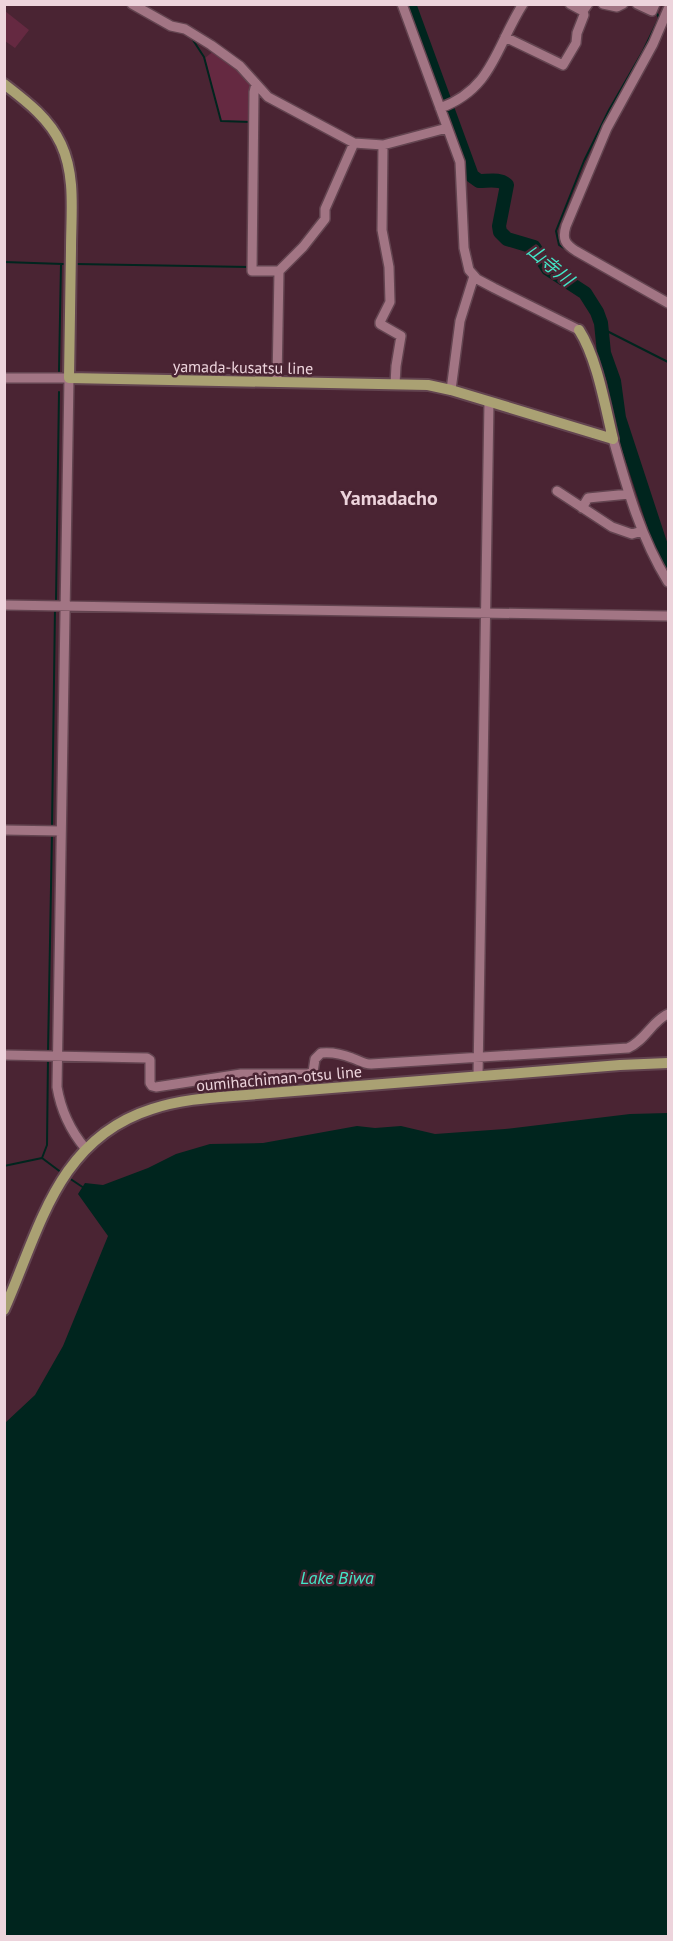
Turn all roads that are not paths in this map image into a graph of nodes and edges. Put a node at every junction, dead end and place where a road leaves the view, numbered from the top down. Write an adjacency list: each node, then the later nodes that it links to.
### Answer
1 (132, 4): 13 (street)
2 (402, 4): 14 (street)
3 (523, 4): 11 (street)
4 (570, 4): 9 (street)
5 (603, 4): 6 (street)
6 (622, 4)
7 (636, 4): 8 (street)
8 (655, 4)
9 (585, 8): 11 (street)
10 (669, 9): 20 (street)
11 (505, 37): 14 (street)
12 (4, 84): 23 (main road)
13 (256, 84): 16 (street); 18 (street)
14 (440, 108): 15 (street)
15 (447, 128): 17 (street); 19 (street)
16 (354, 143): 17 (street); 18 (street)
17 (383, 146): 25 (street)
18 (279, 271): 24 (street)
19 (474, 276): 21 (street); 26 (street)
20 (669, 303)
21 (579, 330): 28 (main road)
22 (4, 378): 23 (street)
23 (69, 378): 24 (main road, yamada-kusatsu line); 35 (street)
24 (277, 382): 25 (main road, yamada-kusatsu line)
25 (395, 384): 26 (main road, yamada-kusatsu line)
26 (451, 390): 27 (main road, yamada-kusatsu line)
27 (489, 402): 28 (main road, yamada-kusatsu line); 36 (street)
28 (612, 439): 30 (street)
29 (557, 491): 31 (street)
30 (629, 494): 31 (street); 32 (street)
31 (582, 508): 32 (street)
32 (642, 531): 33 (street)
33 (669, 582)
34 (4, 605): 35 (street)
35 (58, 606): 36 (street); 39 (street)
36 (486, 613): 37 (street); 43 (street)
37 (669, 616)
38 (4, 831): 39 (street)
39 (55, 831): 42 (street)
40 (669, 1014): 43 (street)
41 (4, 1055): 42 (street)
42 (50, 1057): 43 (street); 46 (street)
43 (478, 1057): 45 (street)
44 (669, 1063): 45 (main road, oumihachiman-otsu line)
45 (478, 1076): 46 (main road, oumihachiman-otsu line)
46 (86, 1148): 47 (main road, oumihachiman-otsu line)
47 (4, 1310)

